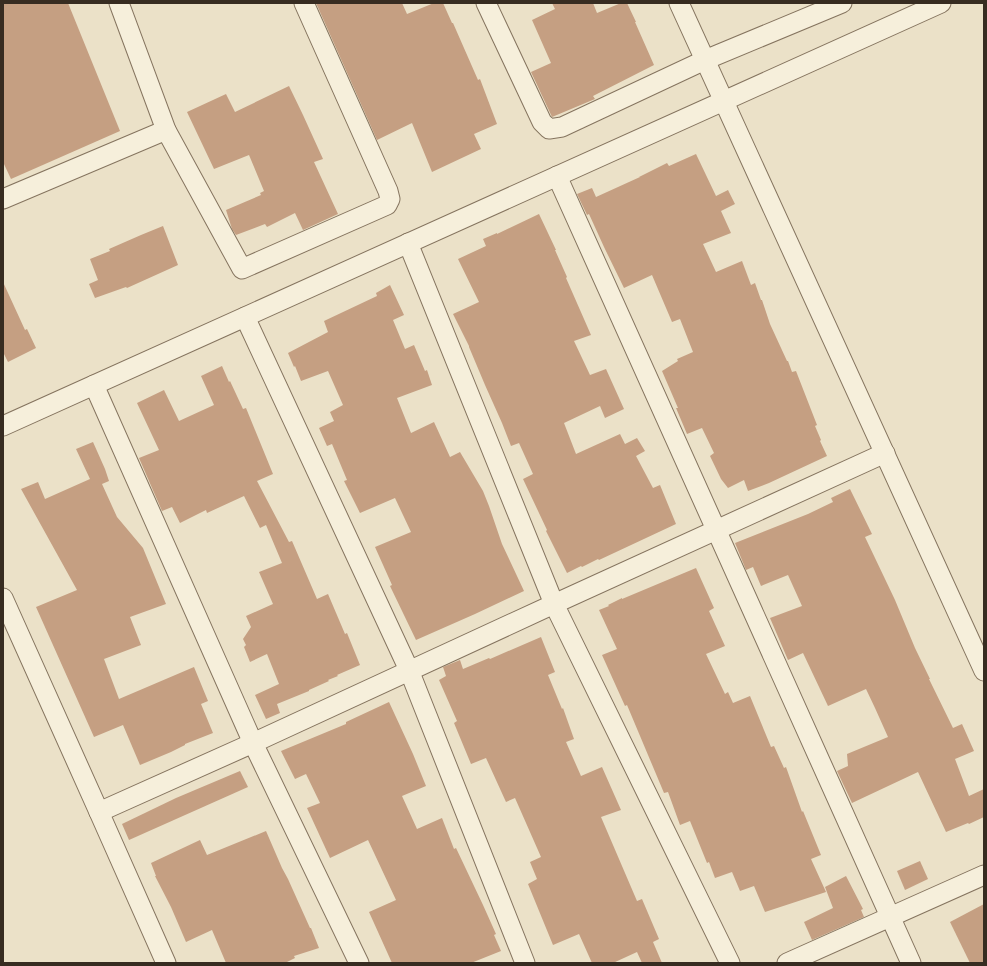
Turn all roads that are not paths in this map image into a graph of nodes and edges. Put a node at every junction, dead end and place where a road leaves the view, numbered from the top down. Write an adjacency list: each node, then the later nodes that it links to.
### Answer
1 (304, 3): 9 (street)
2 (486, 3): 7 (street)
3 (679, 3): 7 (street)
4 (842, 3): 7 (street)
5 (941, 3): 8 (street)
6 (123, 4): 9 (street)
7 (705, 60): 8 (street)
8 (724, 101): 10 (street); 16 (street)
9 (166, 130): 11 (street)
10 (557, 176): 12 (street); 17 (street)
11 (3, 198)
12 (408, 243): 13 (street); 19 (street)
13 (245, 317): 14 (street); 21 (street)
14 (94, 385): 15 (street); 23 (street)
15 (3, 426)
16 (885, 454): 17 (street); 22 (street)
17 (717, 530): 19 (street); 26 (street)
18 (3, 598): 20 (street)
19 (554, 604): 21 (street); 30 (street)
20 (8, 622): 24 (street)
21 (409, 670): 23 (street); 29 (street)
22 (984, 671)
23 (253, 743): 24 (street); 28 (street)
24 (99, 812): 27 (street)
25 (984, 875): 26 (street)
26 (890, 917): 31 (street); 32 (street)
27 (166, 963)
28 (359, 963)
29 (525, 963)
30 (730, 963)
31 (787, 963)
32 (911, 963)

